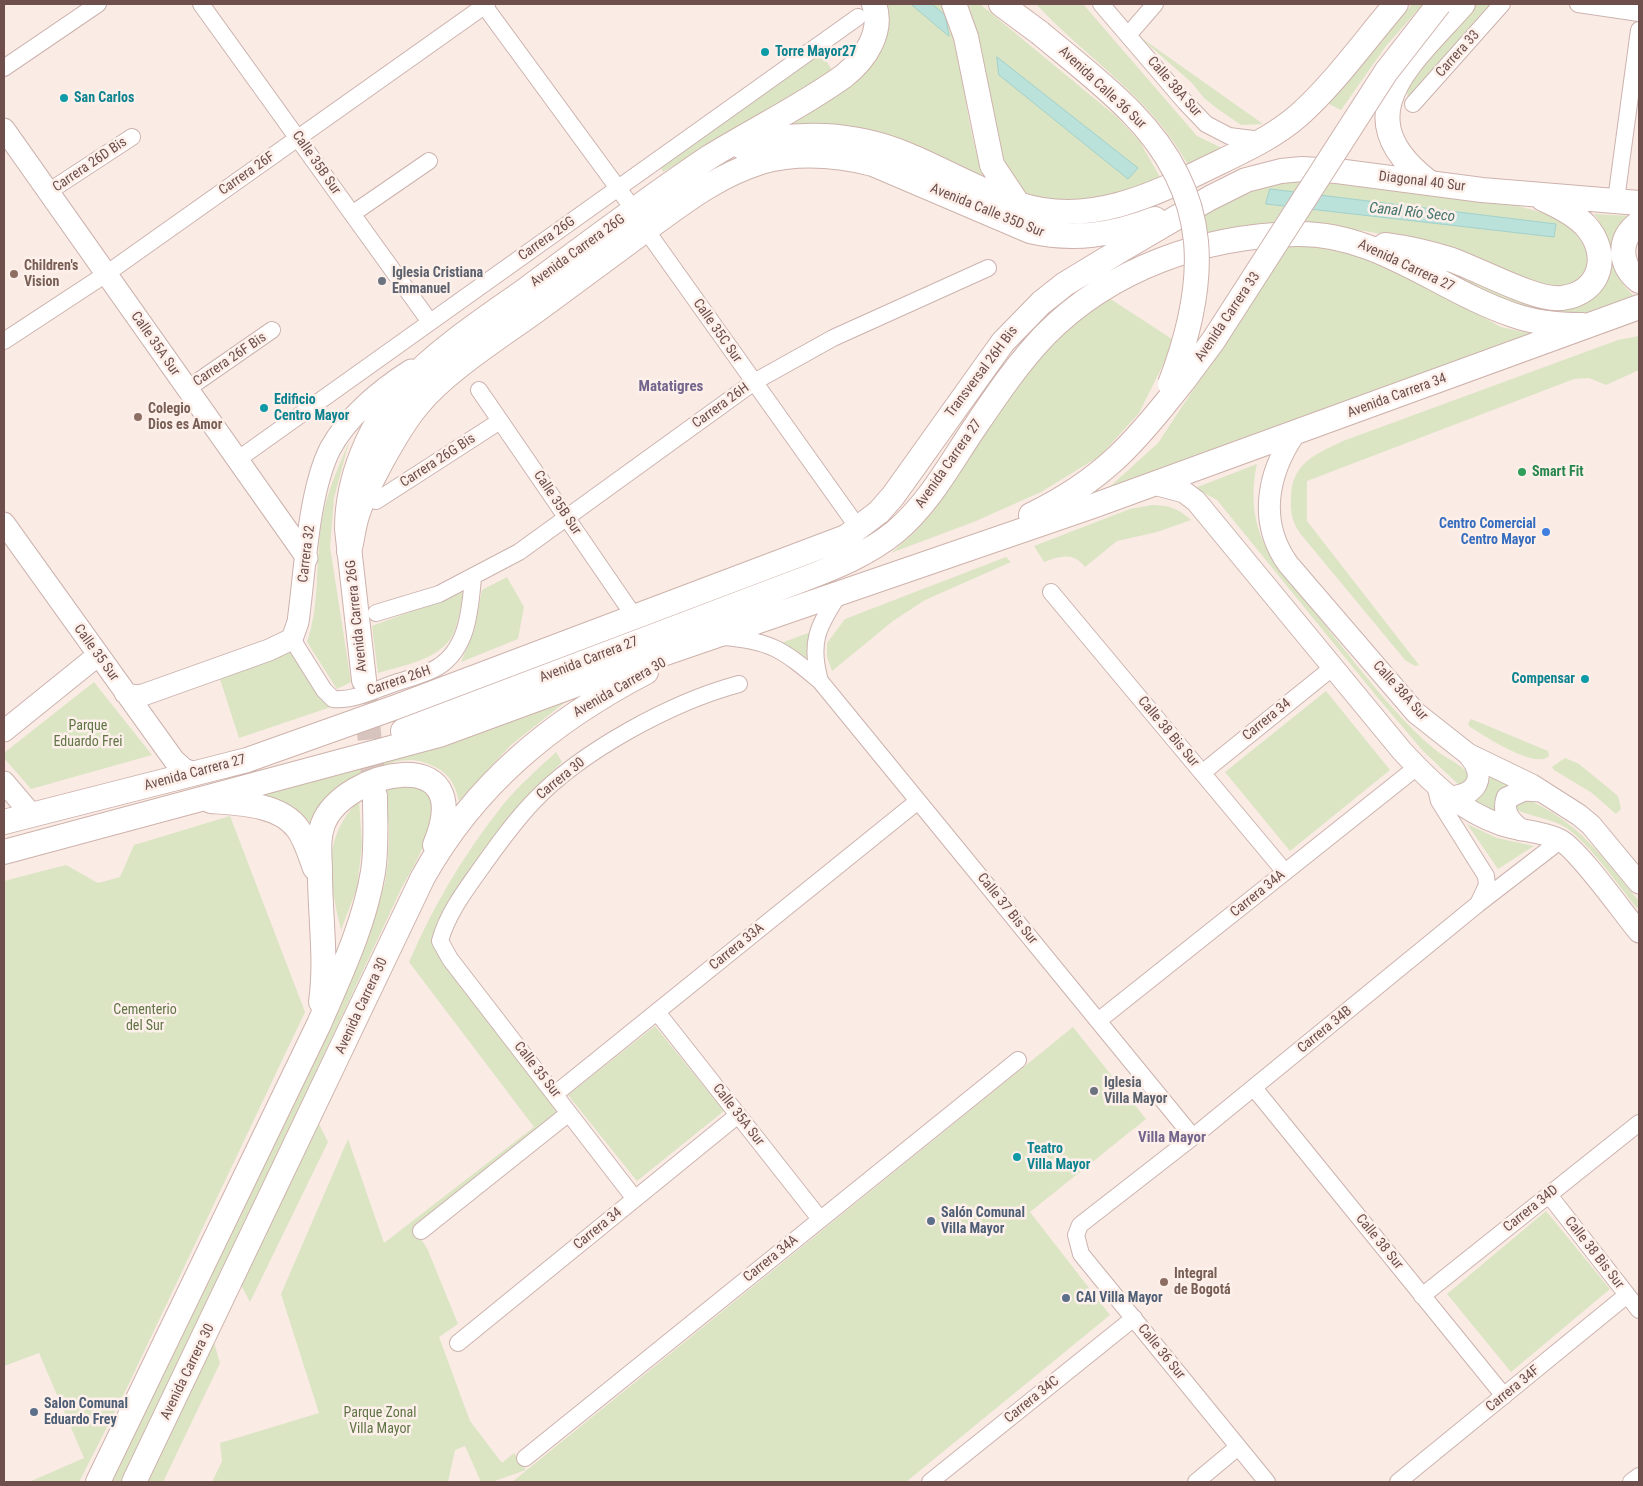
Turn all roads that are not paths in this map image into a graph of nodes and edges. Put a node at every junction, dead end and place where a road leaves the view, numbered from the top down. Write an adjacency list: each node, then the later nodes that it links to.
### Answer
1 (98, 4): 18 (street)
2 (202, 4): 22 (street, Calle 35B Sur)
3 (485, 4): 22 (street, Carrera 26F); 28 (street, Calle 35C Sur)
4 (954, 4): 33 (main road)
5 (1001, 4): 15 (main road, Avenida Calle 36 Sur)
6 (1101, 4): 17 (street, Calle 38A Sur)
7 (1155, 4): 17 (street)
8 (1396, 4): 23 (main road)
9 (1439, 4): 48 (main road, Avenida Carrera 33, bridge)
10 (1463, 4): 27 (main road)
11 (1502, 4): 19 (street, Carrera 33)
12 (1578, 4): 14 (street)
13 (869, 9): 24 (main road, Avenida Carrera 26G); 28 (street, Carrera 26G)
14 (1639, 13)
15 (1025, 19): 48 (main road, Avenida Calle 36 Sur, bridge)
16 (1639, 30): 32 (street)
17 (1129, 34): 23 (street, Calle 38A Sur)
18 (4, 68)
19 (1413, 104)
20 (4, 129): 29 (street, Calle 35A Sur)
21 (132, 137): 29 (street, Carrera 26D Bis)
22 (298, 138): 34 (street, Calle 35B Sur); 39 (street, Carrera 26F)
23 (1264, 140): 33 (main road)
24 (711, 157): 33 (main road, Avenida Calle 35D Sur); 35 (main road, Avenida Carrera 26G)
25 (429, 161): 34 (street)
26 (762, 162): 31 (main road, Avenida Calle 35D Sur); 35 (main road, Avenida Carrera 26G)
27 (1430, 183): 30 (main road, Diagonal 40 Sur); 31 (main road, Diagonal 40 Sur)
28 (618, 188): 35 (street, Calle 35C Sur); 42 (street, Carrera 26G)
29 (48, 192): 39 (street, Calle 35A Sur)
30 (1530, 194): 32 (main road, Diagonal 40 Sur); 37 (main road)
31 (1210, 198): 58 (main road, Transversal 26H Bis)
32 (1628, 202)
33 (1018, 204)
34 (352, 214): 42 (street, Calle 35B Sur)
35 (640, 220): 46 (main road, Avenida Carrera 26G); 47 (street, Calle 35C Sur); 59 (main road, Avenida Carrera 26G)
36 (1639, 223): 40 (main road)
37 (1344, 238): 43 (main road, Avenida Carrera 27); 80 (main road, Avenida Carrera 27)
38 (988, 268): 47 (street, Carrera 26H)
39 (106, 274): 45 (street, Carrera 26F); 49 (street, Calle 35A Sur)
40 (1639, 281)
41 (1639, 308): 43 (main road, Avenida Carrera 34)
42 (430, 322): 53 (street, Carrera 26G)
43 (1591, 325): 52 (main road, Avenida Carrera 34)
44 (272, 330): 49 (street, Carrera 26F Bis)
45 (4, 341)
46 (448, 347): 59 (main road, Avenida Carrera 26G); 61 (street, Carrera 32)
47 (754, 382): 56 (street, Carrera 26H); 58 (street, Calle 35C Sur)
48 (1177, 382): 60 (main road, Avenida Calle 36 Sur)
49 (187, 389): 53 (street, Calle 35A Sur)
50 (479, 390): 51 (street, Calle 35B Sur)
51 (500, 421): 55 (street, Carrera 26G Bis); 56 (street, Calle 35B Sur)
52 (1295, 433): 54 (main road, Avenida Carrera 34); 76 (street, Calle 38A Sur)
53 (237, 460): 61 (street, Calle 35A Sur)
54 (1154, 484): 60 (main road, Avenida Carrera 27); 70 (street)
55 (376, 501)
56 (568, 519): 62 (street, Carrera 26H); 66 (street, Calle 35B Sur)
57 (4, 523): 69 (street, Calle 35 Sur)
58 (859, 529): 66 (main road, Avenida Carrera 27)
59 (350, 552): 71 (main road, Avenida Carrera 26G)
60 (947, 557): 64 (main road, Avenida Carrera 27)
61 (307, 558): 68 (street, Carrera 32)
62 (473, 578): 65 (street, Carrera 26H); 68 (street, Carrera 26H)
63 (1051, 592): 78 (street, Calle 38 Bis Sur)
64 (840, 594): 67 (main road, Avenida Carrera 27); 72 (street, Calle 37 Bis Sur)
65 (376, 613)
66 (634, 616): 79 (main road, Avenida Carrera 27)
67 (714, 636): 72 (street, Calle 37 Bis Sur); 80 (main road, Avenida Carrera 27); 93 (main road, Avenida Carrera 30)
68 (292, 639): 74 (street)
69 (98, 656): 74 (street, Calle 35 Sur); 75 (street)
70 (1332, 668): 77 (street); 78 (street, Carrera 34)
71 (364, 680)
72 (820, 681): 86 (street, Calle 37 Bis Sur)
73 (739, 684): 98 (street, Carrera 30)
74 (125, 693): 79 (street, Calle 35 Sur)
75 (4, 731)
76 (1468, 754): 82 (street); 83 (street, Calle 38A Sur)
77 (1417, 767): 82 (street); 92 (street, Carrera 34A)
78 (1202, 773): 92 (street, Calle 38 Bis Sur)
79 (197, 774): 87 (main road, Avenida Carrera 27)
80 (278, 778): 85 (main road, Avenida Carrera 27)
81 (4, 782): 87 (street)
82 (1442, 791): 89 (street); 96 (street)
83 (1541, 791): 89 (street); 95 (street, Calle 38A Sur)
84 (374, 796): 101 (main road)
85 (197, 800): 91 (main road, Avenida Carrera 27); 94 (main road)
86 (918, 800): 99 (street, Carrera 33A); 100 (street, Calle 37 Bis Sur)
87 (32, 815): 88 (main road, Avenida Carrera 27)
88 (4, 822)
89 (1521, 830): 90 (street)
90 (1561, 840): 96 (street, Carrera 34B); 97 (street)
91 (4, 852)
92 (1285, 872): 100 (street, Carrera 34A)
93 (422, 877): 94 (main road); 124 (main road, Avenida Carrera 30)
94 (320, 879): 101 (main road)
95 (1639, 883)
96 (1478, 904): 103 (street, Carrera 34B)
97 (1639, 932)
98 (440, 941): 104 (street, Calle 35 Sur)
99 (657, 1012): 104 (street, Carrera 33A); 106 (street, Calle 35A Sur)
100 (1098, 1022): 108 (street, Calle 37 Bis Sur)
101 (319, 1024): 123 (main road)
102 (1018, 1060): 112 (street, Carrera 34A)
103 (1254, 1088): 108 (street, Carrera 34B); 115 (street, Calle 38 Sur)
104 (555, 1094): 105 (street, Calle 35 Sur)
105 (569, 1113): 110 (street, Calle 35 Sur); 113 (street)
106 (738, 1115): 110 (street, Carrera 34); 112 (street, Calle 35A Sur)
107 (1639, 1123): 109 (street, Carrera 34D)
108 (1193, 1137): 111 (street, Carrera 34B)
109 (1549, 1195): 114 (street, Calle 38 Bis Sur); 115 (street, Carrera 34D)
110 (635, 1199): 118 (street, Carrera 34)
111 (1088, 1217): 117 (street, Calle 36 Sur)
112 (820, 1220): 121 (street, Carrera 34A)
113 (422, 1231)
114 (1627, 1295): 116 (street, Calle 38 Bis Sur); 119 (street, Carrera 34F)
115 (1422, 1296): 119 (street, Calle 38 Sur)
116 (1639, 1310)
117 (1134, 1318): 120 (street, Calle 36 Sur); 125 (street, Carrera 34C)
118 (458, 1343)
119 (1504, 1396): 128 (street, Carrera 34F)
120 (1238, 1447): 126 (street); 127 (street, Calle 36 Sur)
121 (525, 1458)
122 (1639, 1476): 129 (street)
123 (98, 1482)
124 (134, 1482)
125 (930, 1482)
126 (1196, 1482)
127 (1267, 1482)
128 (1398, 1482)
129 (1631, 1482)

